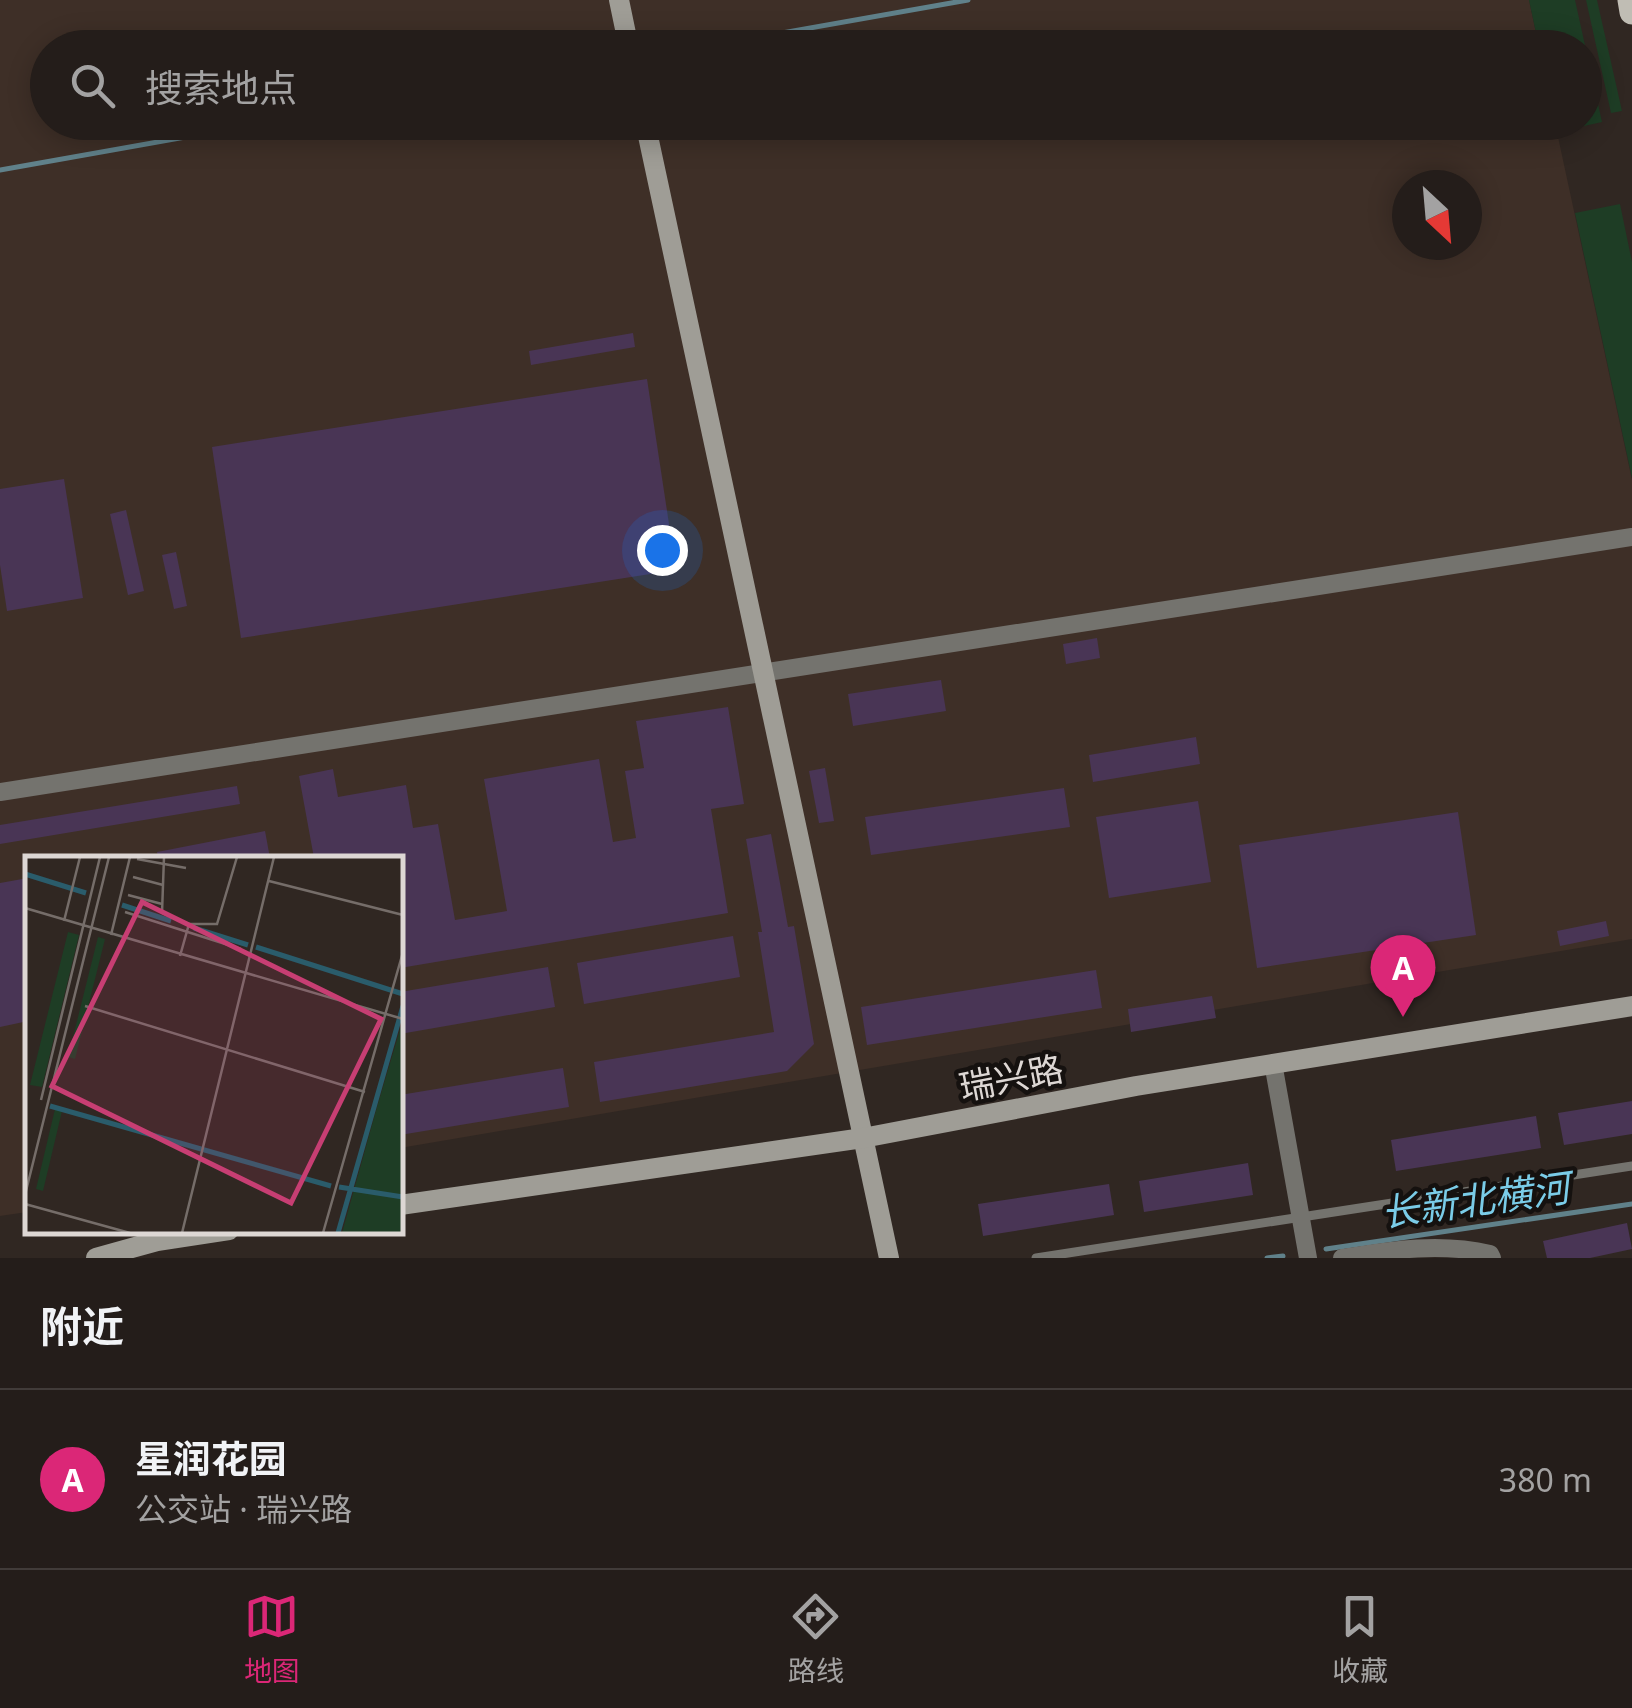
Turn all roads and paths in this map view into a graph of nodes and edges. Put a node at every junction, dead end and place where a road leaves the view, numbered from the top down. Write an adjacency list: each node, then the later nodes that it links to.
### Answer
1 (619, 0): 4 (street)
2 (1630, 0): 3 (main road)
3 (1632, 12)
4 (625, 30)
5 (649, 140): 7 (street)
6 (1632, 537): 7 (street)
7 (762, 673): 8 (street); 11 (street)
8 (0, 792)
9 (1632, 1006): 10 (street, 瑞兴路)
10 (1273, 1063): 11 (street, 瑞兴路); 14 (street)
11 (863, 1138): 13 (street, 瑞兴路); 17 (street)
12 (1632, 1166): 14 (lane)
13 (402, 1206)
14 (1300, 1218): 18 (lane); 19 (street)
15 (209, 1233): 16 (street)
16 (96, 1258)
17 (889, 1258)
18 (1036, 1258)
19 (1308, 1258)
20 (1342, 1258): 21 (street)
21 (1492, 1258)

